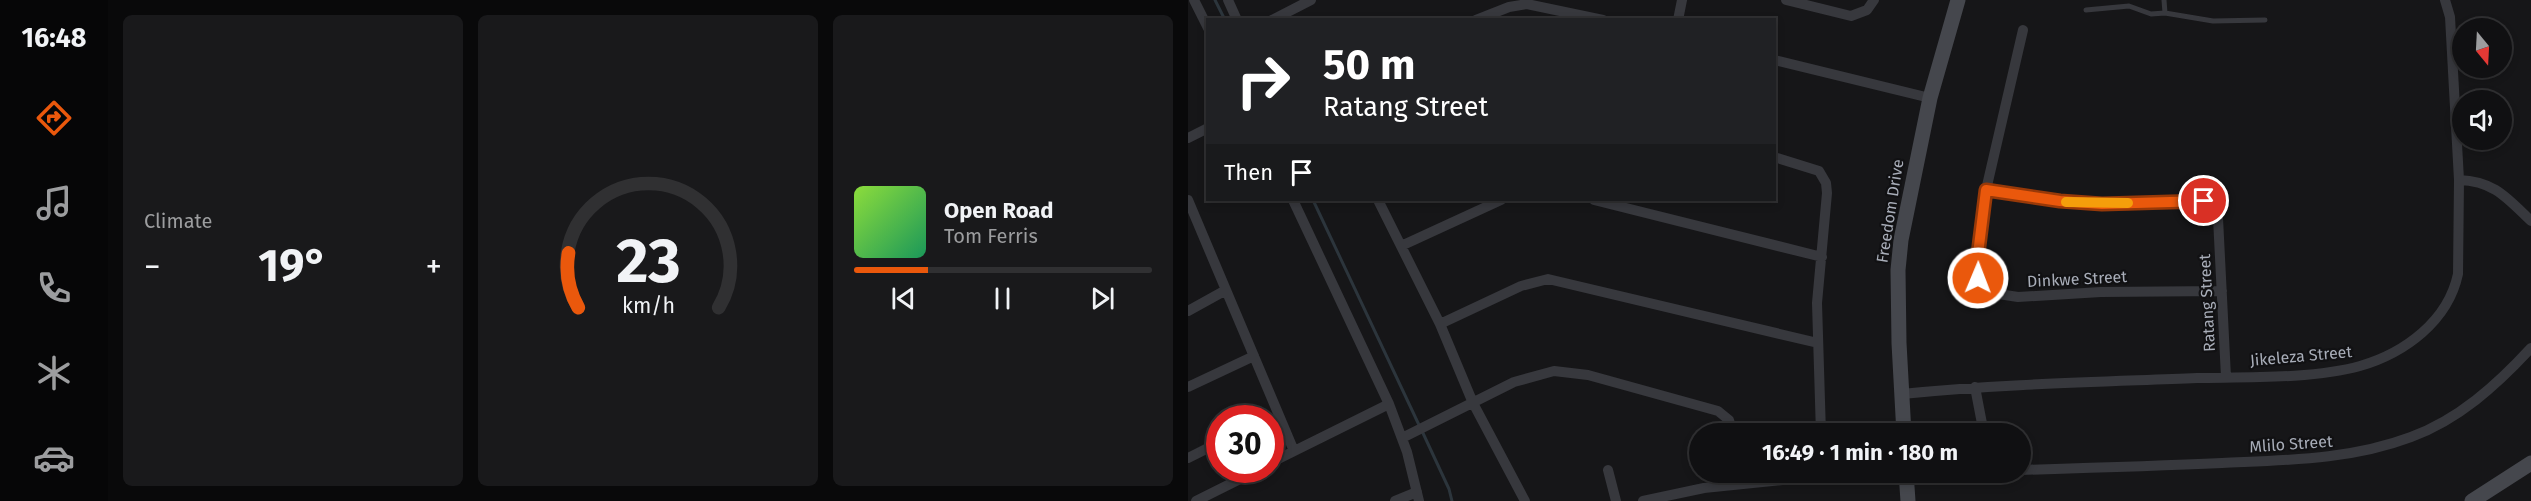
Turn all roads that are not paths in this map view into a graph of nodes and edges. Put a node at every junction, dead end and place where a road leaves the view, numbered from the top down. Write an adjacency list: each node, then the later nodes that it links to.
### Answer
1 (1228, 0): 13 (street)
2 (1311, 0): 14 (street)
3 (1682, 0): 17 (street)
4 (1786, 0): 5 (street)
5 (1874, 0)
6 (1958, 0): 22 (street, Freedom Drive)
7 (2164, 0): 12 (lane)
8 (2445, 0): 26 (street, Jikeleza Street)
9 (1200, 2): 19 (street)
10 (1527, 2): 15 (street); 16 (street)
11 (2086, 10): 12 (lane)
12 (2166, 13): 18 (lane)
13 (1236, 18)
14 (1276, 18)
15 (1480, 18)
16 (1595, 18)
17 (1678, 18)
18 (2265, 20)
19 (1206, 22)
20 (2024, 30): 27 (street, Dinkwe Street)
21 (1776, 60): 22 (street)
22 (1930, 98): 48 (street, Freedom Drive)
23 (1206, 129): 24 (street)
24 (1188, 138)
25 (1776, 158): 37 (street)
26 (2459, 180): 33 (street); 45 (street, Jikeleza Street)
27 (1986, 190): 39 (street, Ratang Street); 39 (street, Dinkwe Street)
28 (1188, 200): 34 (street)
29 (1293, 201): 50 (street)
30 (1378, 201): 36 (street)
31 (1498, 201): 36 (street)
32 (1598, 201): 37 (street)
33 (2531, 221)
34 (1199, 226): 35 (street); 38 (street)
35 (1188, 231)
36 (1401, 246): 41 (street)
37 (1822, 257): 42 (street)
38 (1227, 290): 40 (street); 44 (street)
39 (2222, 291): 45 (street, Ratang Street)
40 (1188, 310)
41 (1440, 324): 42 (street); 49 (street)
42 (1818, 343): 53 (street)
43 (2531, 348): 64 (street, Mlilo Street)
44 (1254, 356): 46 (street); 51 (street)
45 (2226, 377): 47 (street, Jikeleza Street)
46 (1188, 387)
47 (1975, 387): 48 (street, Jikeleza Street); 55 (street)
48 (1902, 394): 54 (street, Freedom Drive)
49 (1473, 403): 52 (street); 57 (street); 72 (street)
50 (1389, 404): 57 (street); 59 (street)
51 (1270, 405)
52 (1730, 423)
53 (1821, 423)
54 (1903, 423)
55 (1982, 423)
56 (1284, 435): 59 (street)
57 (1402, 438): 69 (street)
58 (1206, 449): 61 (street)
59 (1294, 452): 60 (street)
60 (1284, 457)
61 (1188, 458)
62 (2531, 463): 76 (street)
63 (1608, 470): 73 (street)
64 (2031, 470)
65 (1232, 483): 70 (street)
66 (1750, 483): 68 (street)
67 (1907, 483): 75 (street)
68 (1739, 484): 74 (street)
69 (1418, 496): 71 (street)
70 (1196, 501)
71 (1395, 501)
72 (1525, 501)
73 (1616, 501)
74 (1643, 501)
75 (1908, 501)
76 (2472, 501)

